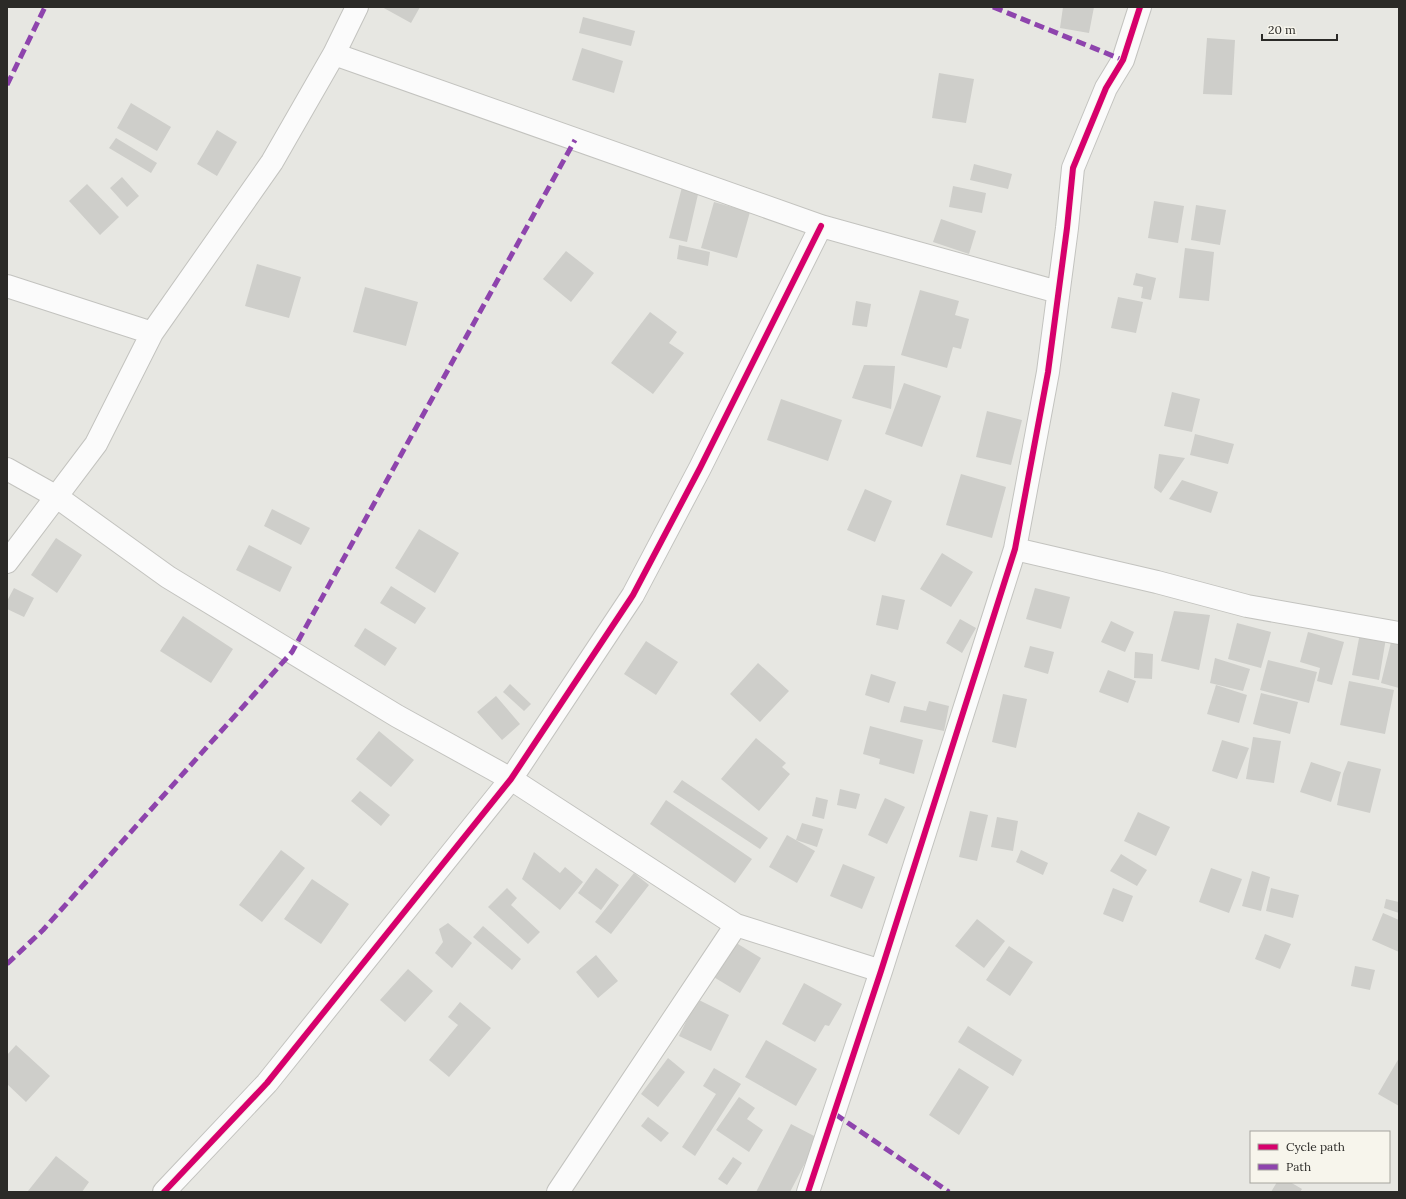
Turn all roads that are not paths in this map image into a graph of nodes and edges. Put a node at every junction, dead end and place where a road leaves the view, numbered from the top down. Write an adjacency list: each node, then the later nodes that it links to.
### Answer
1 (357, 7): 3 (street)
2 (1140, 7): 6 (street)
3 (334, 54): 4 (street); 7 (street)
4 (821, 226): 6 (street); 13 (street)
5 (7, 286): 7 (street)
6 (1058, 292): 10 (street)
7 (152, 333): 9 (street)
8 (7, 469): 9 (street)
9 (57, 497): 11 (street); 13 (street)
10 (1015, 549): 12 (street); 15 (street)
11 (7, 562)
12 (1399, 633)
13 (511, 779): 14 (street); 16 (street)
14 (736, 925): 15 (street); 17 (street)
15 (881, 971): 18 (street)
16 (164, 1192)
17 (558, 1192)
18 (808, 1192)

